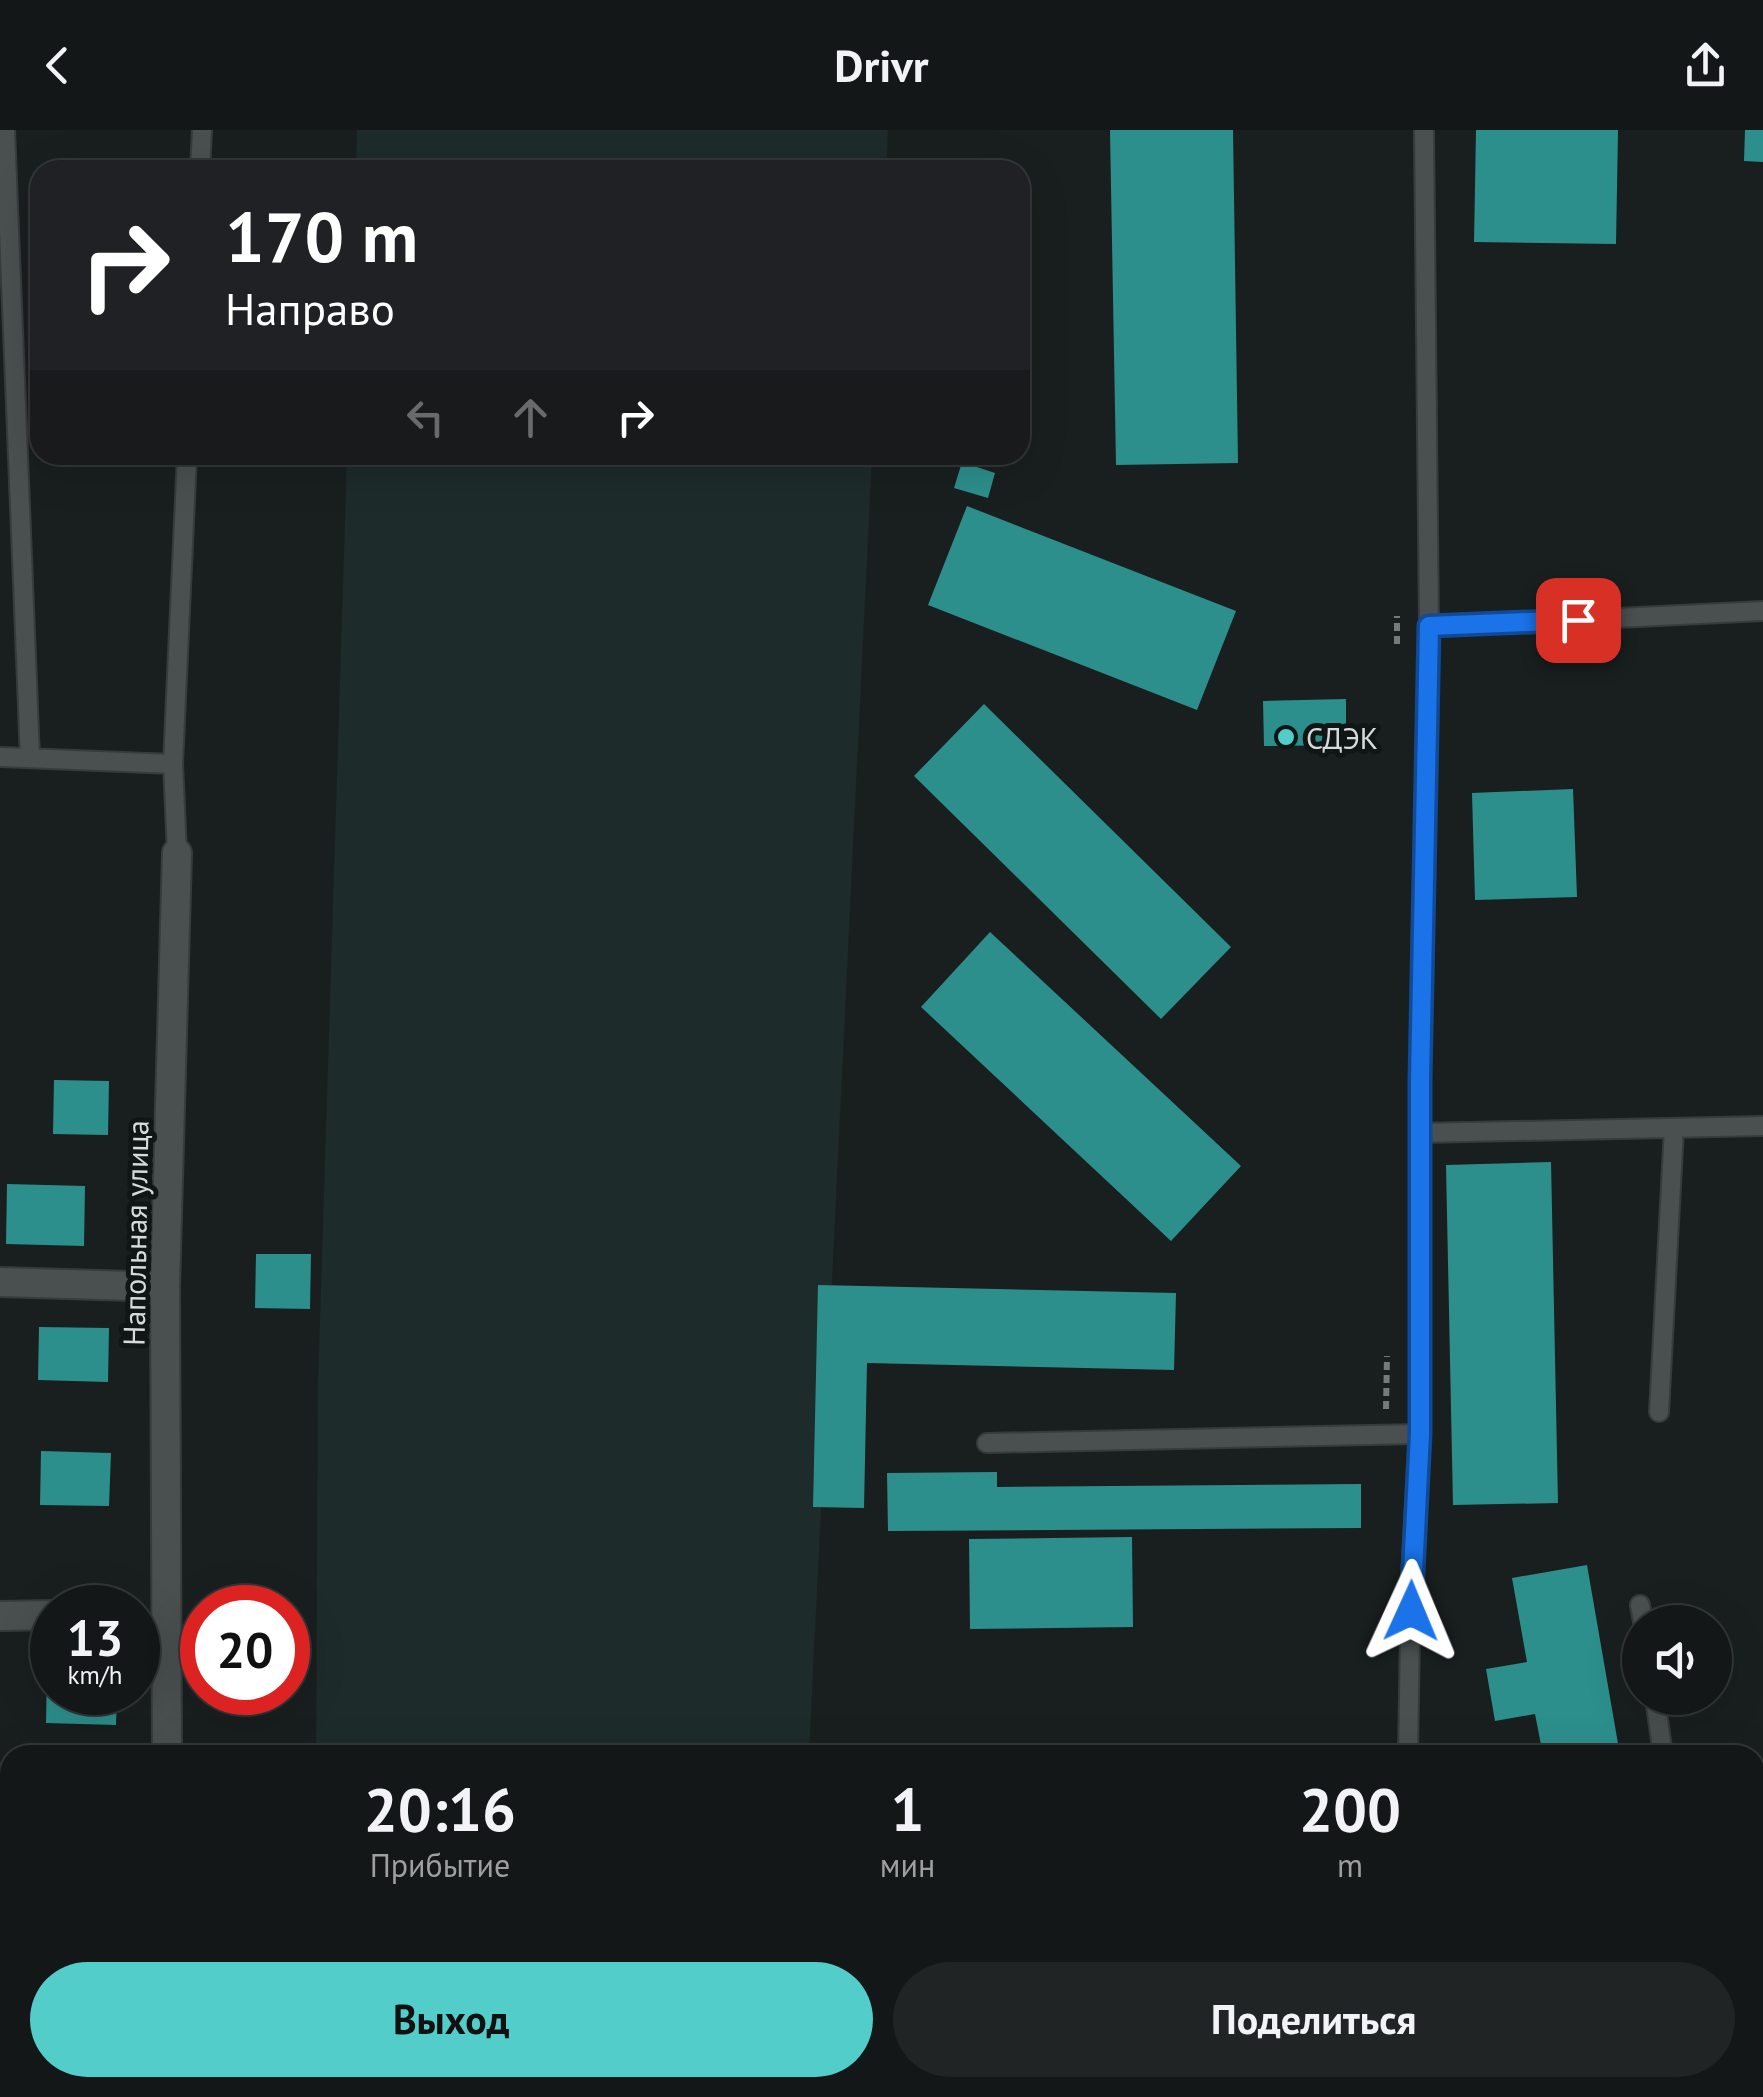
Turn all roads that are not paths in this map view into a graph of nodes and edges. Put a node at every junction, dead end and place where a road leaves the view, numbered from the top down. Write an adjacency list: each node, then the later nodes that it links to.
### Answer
1 (5, 130): 9 (lane)
2 (202, 130): 4 (lane)
3 (1424, 130): 7 (lane)
4 (200, 160)
5 (187, 465): 10 (lane)
6 (1763, 611): 7 (lane)
7 (1429, 626): 14 (lane)
8 (0, 756): 9 (lane)
9 (30, 758): 10 (lane)
10 (173, 764): 11 (lane)
11 (177, 853): 16 (street, Напольная улица)
12 (1763, 1126): 13 (lane)
13 (1674, 1128): 14 (lane); 17 (lane)
14 (1420, 1133): 18 (lane)
15 (0, 1282): 16 (street)
16 (166, 1286): 21 (street, Напольная улица)
17 (1659, 1412)
18 (1420, 1434): 19 (lane); 26 (lane)
19 (987, 1443)
20 (160, 1614): 21 (street)
21 (166, 1614): 25 (street, Напольная улица)
22 (30, 1615): 23 (street)
23 (0, 1616)
24 (1657, 1715): 27 (lane)
25 (167, 1745)
26 (1408, 1745)
27 (1661, 1745)

